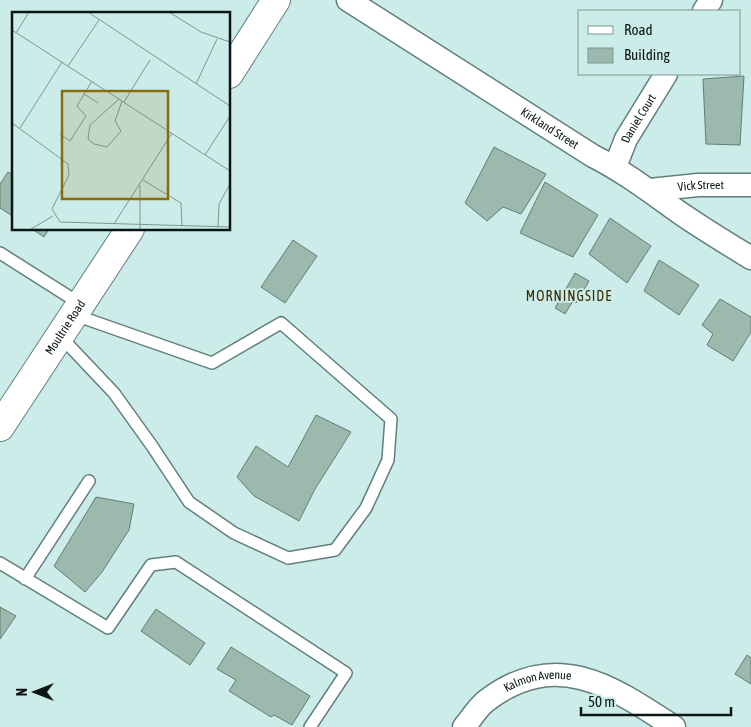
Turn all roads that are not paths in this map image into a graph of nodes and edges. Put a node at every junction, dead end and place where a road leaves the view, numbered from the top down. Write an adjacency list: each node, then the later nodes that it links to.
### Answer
1 (276, 0): 3 (street)
2 (348, 0): 5 (street, Kirkland Street)
3 (230, 72)
4 (665, 75): 5 (street, Daniel Court)
5 (614, 167): 7 (street, Kirkland Street)
6 (751, 185): 7 (street, Vick Street)
7 (650, 190): 10 (street, Kirkland Street)
8 (129, 230): 11 (street, Moultrie Road)
9 (0, 253): 11 (lane)
10 (751, 258)
11 (71, 318): 11 (lane); 12 (street, Moultrie Road)
12 (0, 427)
13 (88, 481): 15 (lane)
14 (0, 563): 15 (lane)
15 (25, 579): 16 (lane)
16 (310, 727)
17 (464, 727): 18 (street, Kalmon Avenue)
18 (674, 727)

